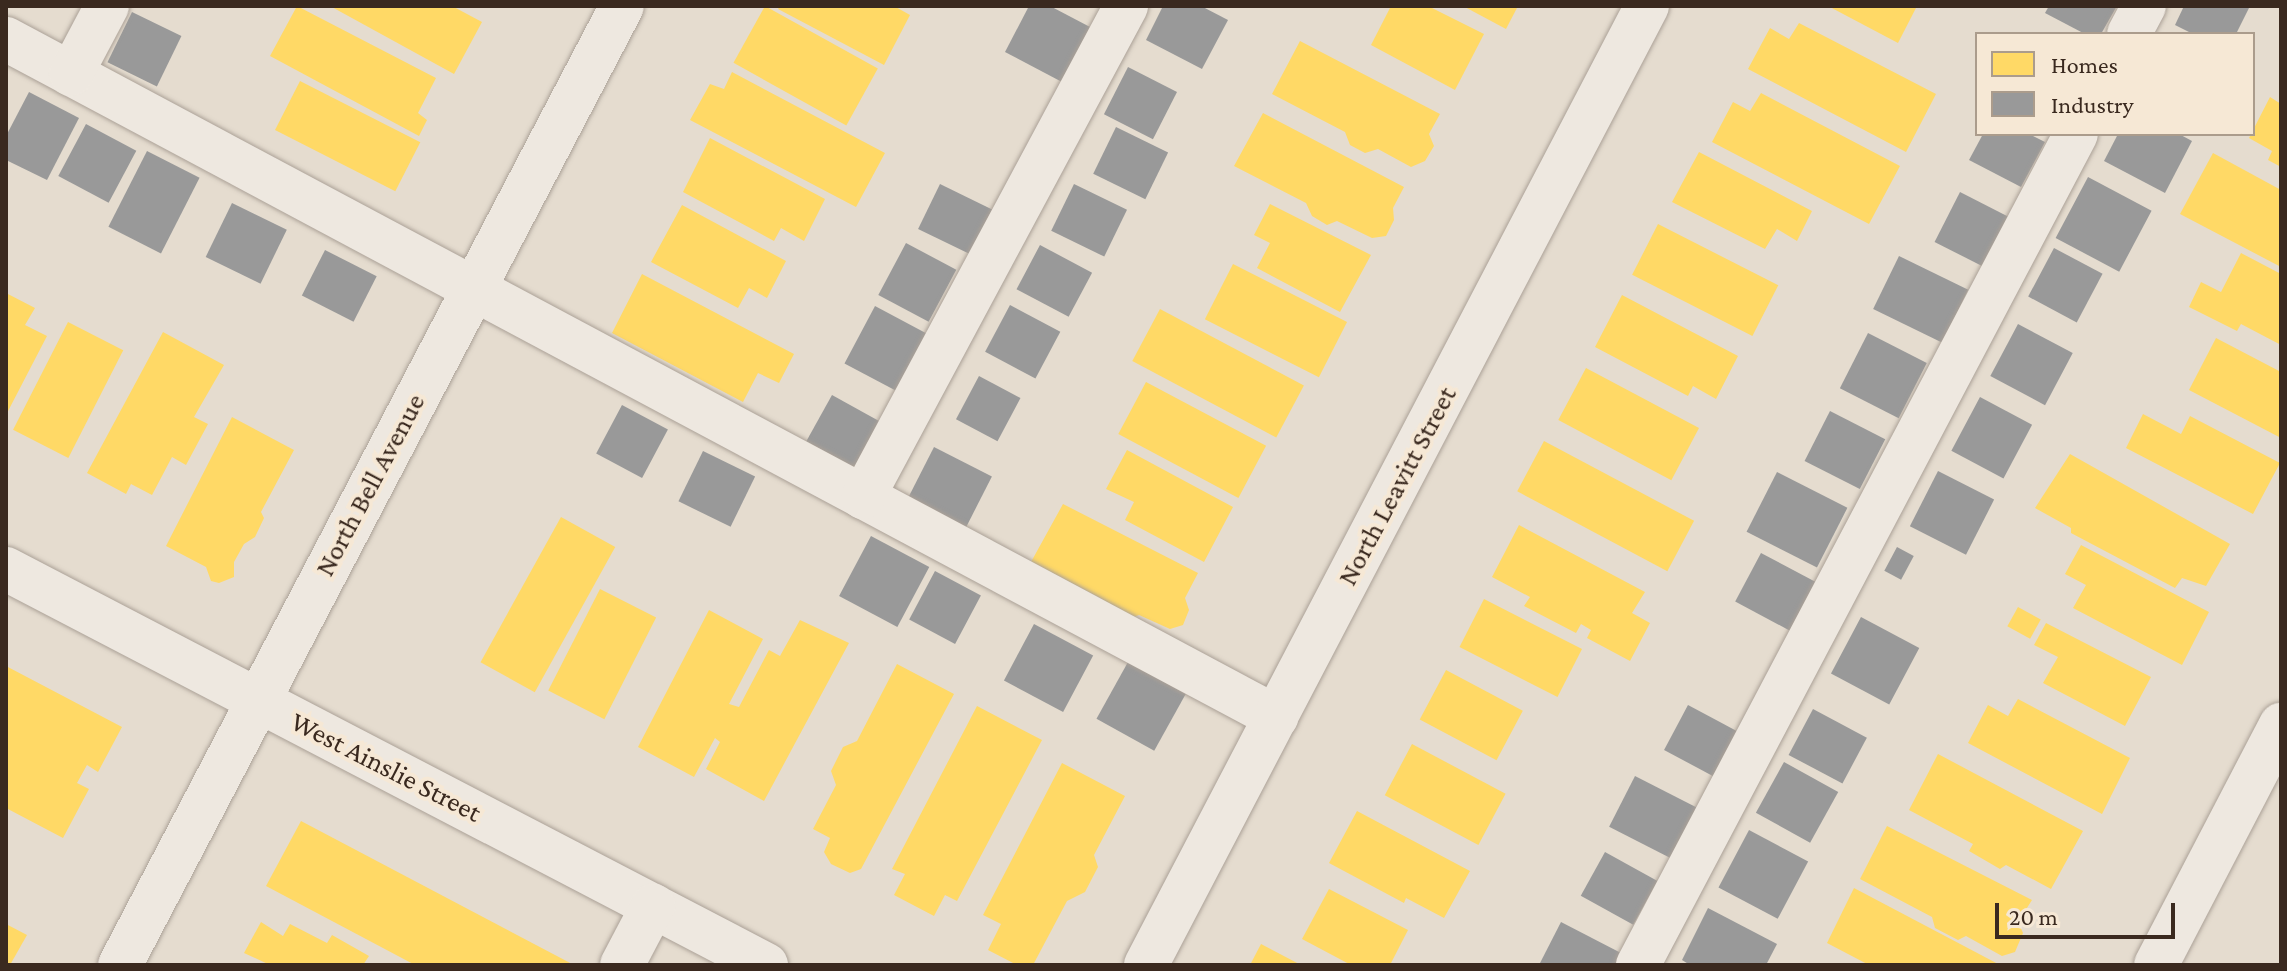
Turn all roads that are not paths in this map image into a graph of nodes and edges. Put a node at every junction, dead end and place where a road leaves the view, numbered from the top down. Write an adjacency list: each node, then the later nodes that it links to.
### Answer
1 (107, 6): 8 (street)
2 (622, 6): 10 (street, North Bell Avenue)
3 (1126, 6): 11 (street)
4 (1647, 6): 14 (street, North Leavitt Street)
5 (2144, 6): 6 (street)
6 (2130, 32)
7 (6, 39): 8 (street)
8 (71, 74): 10 (street)
9 (2075, 136): 21 (street)
10 (473, 288): 11 (street); 13 (street, North Bell Avenue)
11 (863, 497): 14 (street)
12 (6, 569): 13 (street, West Ainslie Street)
13 (258, 700): 16 (street, West Ainslie Street); 17 (street, North Bell Avenue)
14 (1276, 717): 20 (street, North Leavitt Street)
15 (2281, 725): 22 (street)
16 (653, 906): 18 (street); 19 (street, West Ainslie Street)
17 (120, 965)
18 (622, 965)
19 (766, 965)
20 (1146, 965)
21 (1638, 965)
22 (2156, 965)

